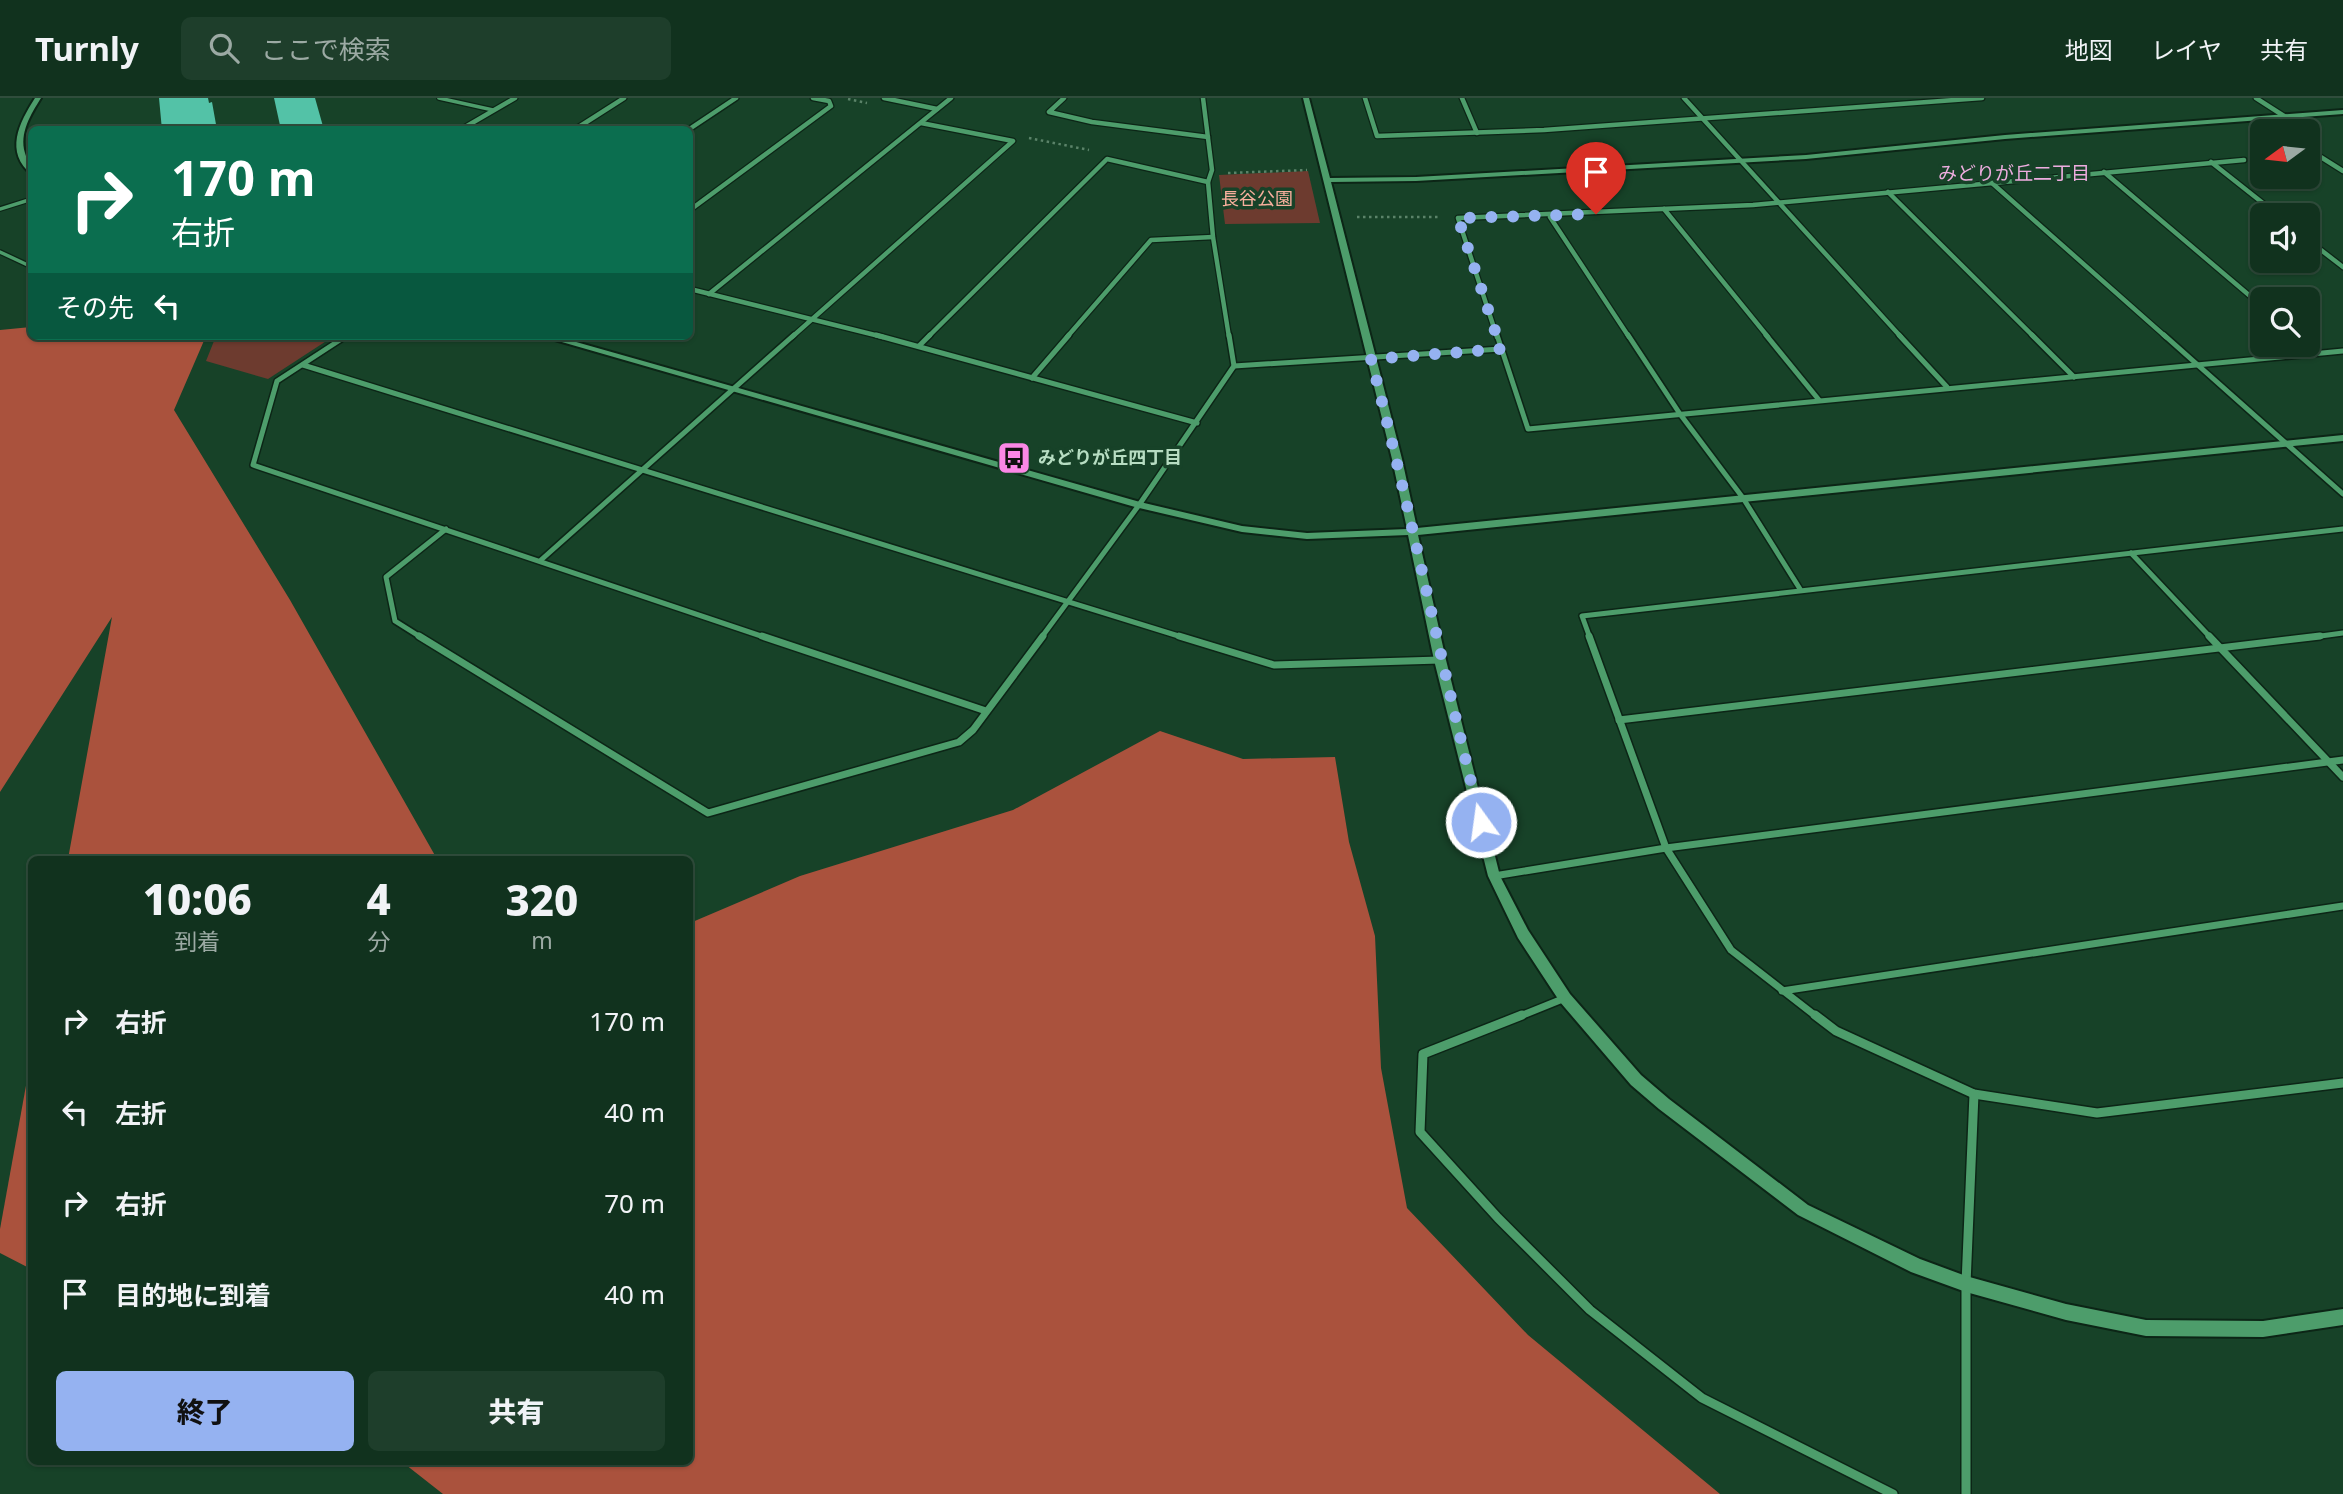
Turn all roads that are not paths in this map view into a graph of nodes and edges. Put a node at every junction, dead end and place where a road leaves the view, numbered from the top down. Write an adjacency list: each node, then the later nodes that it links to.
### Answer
1 (38, 98): 34 (street)
2 (439, 98): 18 (lane)
3 (515, 98): 18 (street)
4 (624, 98): 26 (street)
5 (736, 98): 27 (street)
6 (813, 98): 44 (street)
7 (884, 98): 17 (street)
8 (951, 98): 17 (street)
9 (1064, 98): 29 (street)
10 (1203, 98): 29 (street)
11 (1306, 98): 37 (street)
12 (1365, 98): 28 (street)
13 (1462, 98): 28 (street)
14 (1684, 98): 21 (street)
15 (1982, 98): 21 (street)
16 (2256, 98): 20 (street)
17 (937, 109): 24 (street)
18 (493, 110): 25 (street)
19 (2343, 111): 20 (street)
20 (2284, 116): 22 (street)
21 (1703, 118): 28 (street); 32 (street)
22 (2258, 119)
23 (2250, 120): 32 (street)
24 (921, 123): 54 (street); 56 (street)
25 (467, 126)
26 (580, 126)
27 (693, 127)
28 (1477, 133)
29 (1208, 137): 38 (street)
30 (2320, 157): 36 (street)
31 (2244, 160): 33 (street)
32 (1739, 161): 37 (street); 42 (street)
33 (2211, 162): 35 (street); 43 (street)
34 (28, 168)
35 (2104, 172): 39 (street); 55 (street)
36 (2343, 172)
37 (1327, 180): 64 (street)
38 (1208, 182): 48 (street); 59 (street)
39 (1992, 183): 40 (street); 67 (street)
40 (1888, 192): 42 (street); 68 (street)
41 (28, 201): 45 (lane)
42 (1776, 202): 46 (street); 70 (street)
43 (2263, 203)
44 (693, 208)
45 (0, 209)
46 (1664, 209): 47 (street); 72 (street)
47 (1550, 218): 60 (street); 73 (street)
48 (1213, 237): 66 (street); 69 (street)
49 (2320, 249): 52 (street)
50 (0, 252): 51 (lane)
51 (28, 266)
52 (2343, 267)
53 (693, 290): 54 (street)
54 (709, 294): 56 (street)
55 (2250, 296)
56 (810, 321): 59 (street); 71 (street)
57 (340, 340): 65 (street)
58 (559, 340): 71 (street)
59 (919, 346): 69 (street)
60 (1501, 349): 64 (street); 73 (street)
61 (2343, 351): 62 (street)
62 (2320, 353)
63 (2281, 357): 67 (street)
64 (1371, 359): 66 (street); 83 (street)
65 (303, 365): 77 (street); 81 (street)
66 (1234, 366): 74 (street)
67 (2199, 366): 68 (street); 76 (street)
68 (2074, 377): 70 (street)
69 (1032, 378): 74 (street)
70 (1947, 387): 72 (street)
71 (733, 390): 77 (street); 80 (street)
72 (1819, 400): 73 (street)
73 (1680, 414): 79 (street)
74 (1197, 423): 80 (street)
75 (2343, 438): 76 (street)
76 (2284, 444): 78 (street); 79 (street)
77 (644, 472): 85 (street); 87 (street)
78 (2343, 494)
79 (1743, 498): 83 (street); 86 (street)
80 (1139, 505): 83 (street); 87 (street)
81 (446, 529): 85 (street); 91 (street)
82 (2343, 529): 84 (street)
83 (1412, 532): 90 (street)
84 (2131, 553): 86 (street); 89 (street)
85 (541, 560): 91 (street)
86 (1800, 589): 92 (street)
87 (1069, 600): 90 (street); 91 (street)
88 (2343, 633): 89 (street)
89 (2220, 647): 92 (street); 94 (street)
90 (1440, 660): 97 (street)
91 (986, 711)
92 (1619, 720): 96 (street)
93 (2343, 760): 94 (street)
94 (2328, 762): 95 (street); 96 (street)
95 (2343, 777)
96 (1666, 849): 97 (street); 99 (street)
97 (1494, 876): 100 (street)
98 (2343, 906): 99 (street)
99 (1783, 991): 102 (street)
100 (1565, 998): 103 (street); 105 (street)
101 (2343, 1083): 102 (street)
102 (1974, 1094): 103 (street)
103 (1966, 1284): 104 (street); 106 (street)
104 (2343, 1317)
105 (1893, 1494)
106 (1966, 1494)

